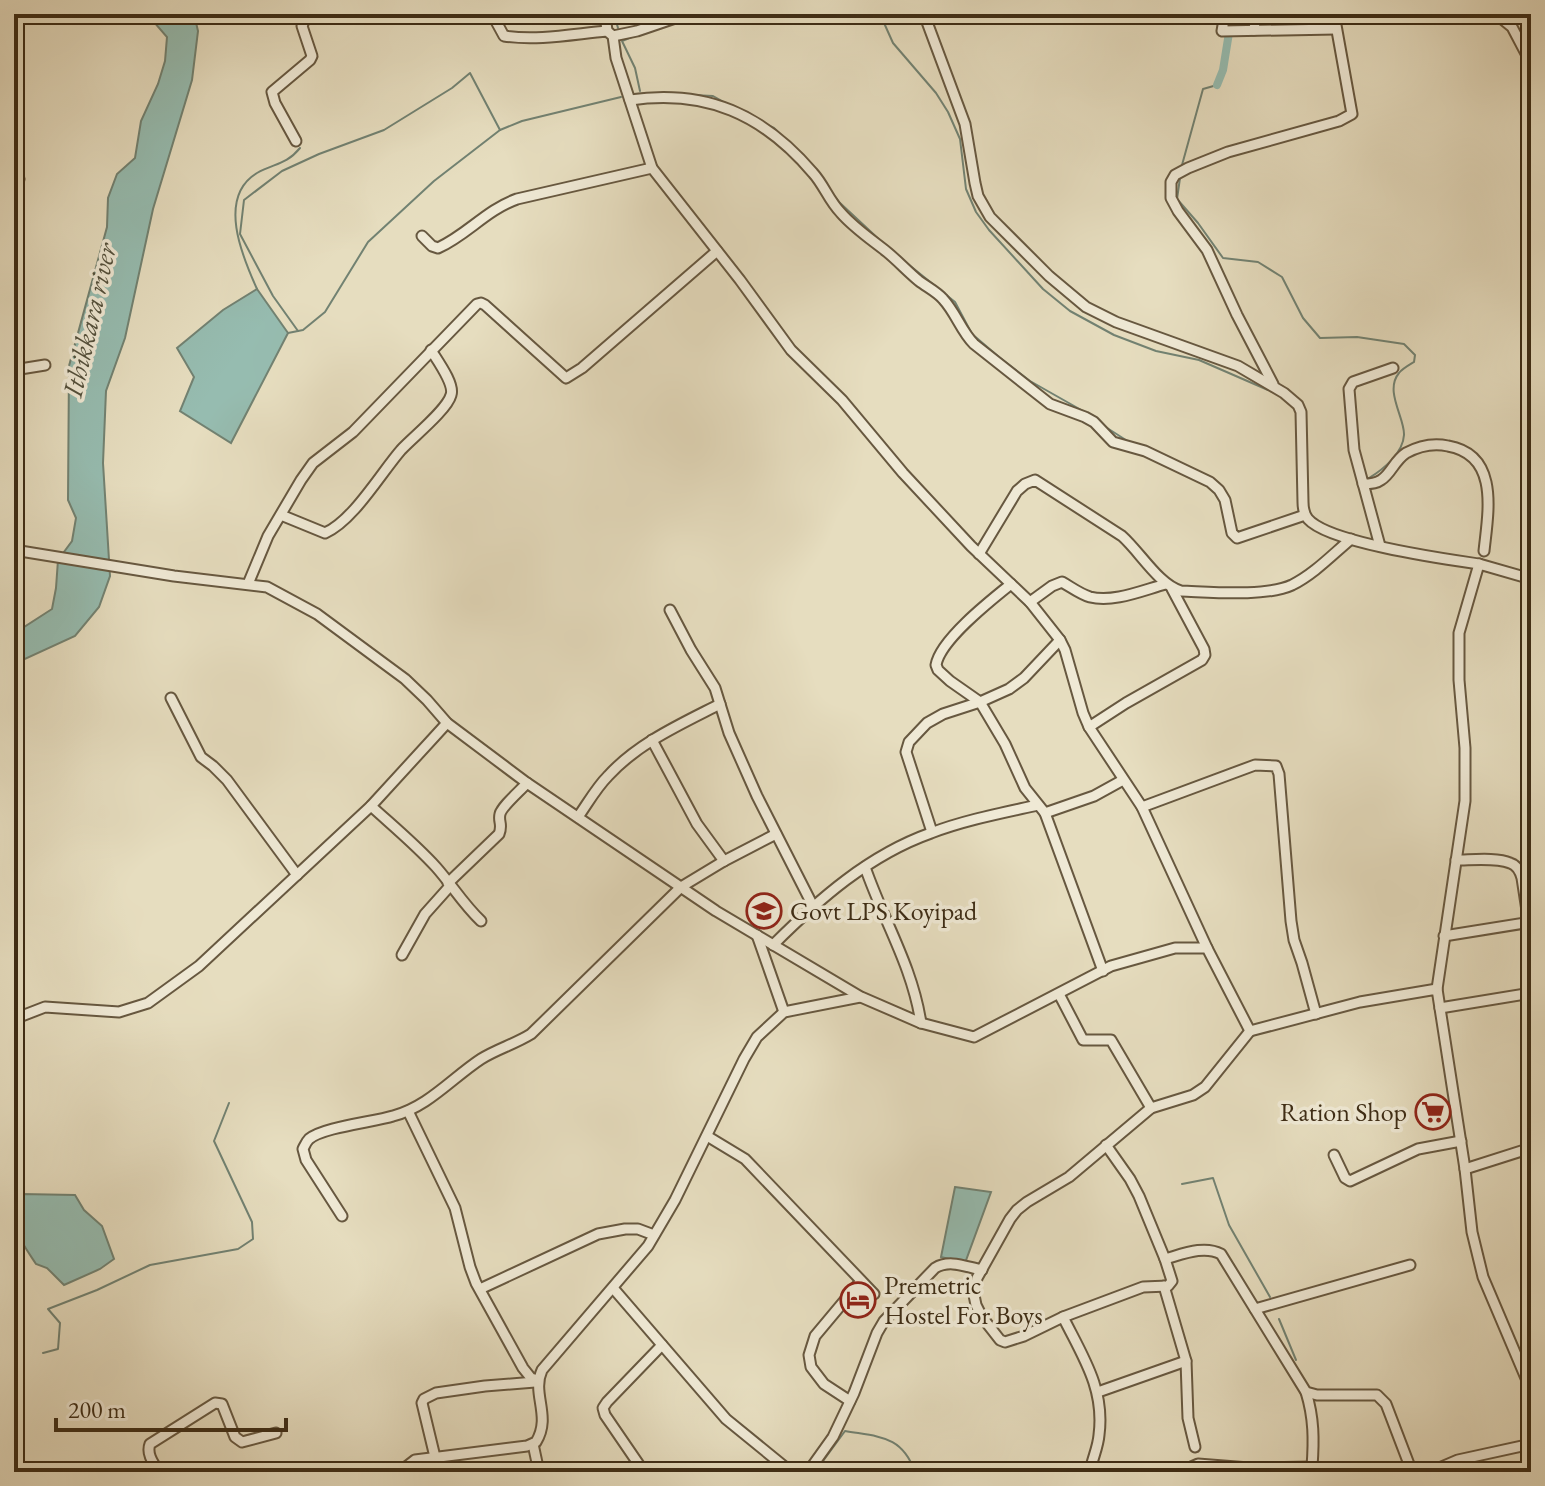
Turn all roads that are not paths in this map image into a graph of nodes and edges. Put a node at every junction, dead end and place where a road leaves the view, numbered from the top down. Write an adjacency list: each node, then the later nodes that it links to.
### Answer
1 (311, 14): 15 (street)
2 (492, 14): 12 (street)
3 (605, 14): 12 (street)
4 (687, 14): 12 (street)
5 (924, 14): 25 (street)
6 (1225, 14): 11 (street)
7 (1256, 14): 11 (street)
8 (1334, 14): 10 (street)
9 (1496, 14): 13 (street)
10 (1336, 29): 11 (street); 25 (street)
11 (1254, 30)
12 (610, 33): 14 (street)
13 (1531, 63)
14 (630, 100): 17 (street); 28 (street)
15 (296, 141)
16 (14, 167): 18 (street)
17 (652, 168): 19 (street); 20 (street)
18 (14, 186)
19 (422, 236)
20 (717, 251): 21 (street); 33 (street)
21 (431, 350): 27 (street); 27 (street)
22 (45, 365): 24 (street)
23 (1393, 368): 26 (street)
24 (14, 370)
25 (1275, 387): 28 (street)
26 (1363, 484): 30 (street); 32 (street)
27 (281, 515): 36 (street)
28 (1305, 515): 29 (street)
29 (1351, 539): 30 (street); 38 (street)
30 (1380, 546): 34 (street)
31 (14, 550): 36 (street)
32 (1484, 551)
33 (979, 554): 37 (street); 38 (street)
34 (1479, 564): 35 (street); 57 (street)
35 (1531, 579)
36 (248, 584): 45 (street)
37 (1011, 584): 39 (street); 43 (street)
38 (1169, 586): 39 (street); 46 (street)
39 (1030, 602): 41 (street)
40 (670, 610): 44 (street)
41 (1060, 640): 43 (street); 46 (street)
42 (171, 698): 60 (street)
43 (980, 702): 50 (street); 55 (street)
44 (720, 704): 47 (street); 56 (street)
45 (447, 723): 49 (street); 51 (street)
46 (1089, 727): 48 (street)
47 (652, 740): 54 (street); 58 (street)
48 (1123, 780): 52 (street); 53 (street)
49 (527, 783): 54 (street); 61 (street)
50 (1038, 805): 53 (street); 55 (street)
51 (371, 806): 60 (street); 61 (street)
52 (1142, 807): 70 (street); 79 (street)
53 (1045, 813): 72 (street)
54 (578, 817): 62 (street)
55 (932, 832): 59 (street)
56 (776, 834): 58 (street); 63 (street)
57 (1456, 860): 65 (street); 67 (street)
58 (724, 861): 62 (street)
59 (865, 867): 63 (street); 81 (street)
60 (297, 875): 80 (street)
61 (449, 884): 64 (street); 71 (street)
62 (681, 887): 66 (street); 84 (street)
63 (813, 906): 69 (street)
64 (481, 921)
65 (1530, 922): 67 (street); 68 (street)
66 (757, 935): 69 (street); 78 (street)
67 (1444, 936): 73 (street)
68 (1531, 937)
69 (773, 945): 76 (street)
70 (1207, 948): 72 (street); 82 (street)
71 (402, 955)
72 (1103, 971): 75 (street)
73 (1437, 989): 77 (street); 79 (street)
74 (1531, 993): 77 (street)
75 (1059, 994): 81 (street); 83 (street)
76 (861, 997): 78 (street); 81 (street)
77 (1440, 1008): 86 (street)
78 (784, 1012): 85 (street)
79 (1316, 1014): 82 (street)
80 (14, 1019)
81 (921, 1023)
82 (1250, 1031): 83 (street)
83 (1151, 1108): 87 (street)
84 (408, 1111): 91 (street); 99 (street)
85 (707, 1136): 92 (street); 96 (street)
86 (1461, 1141): 89 (street); 90 (street)
87 (1106, 1145): 93 (street); 95 (street)
88 (1531, 1148): 90 (street)
89 (1334, 1155)
90 (1465, 1169): 106 (street)
91 (342, 1216)
92 (654, 1235): 98 (street); 99 (street)
93 (1165, 1259): 97 (street); 101 (street)
94 (1410, 1265): 101 (street)
95 (982, 1270): 102 (street); 109 (street)
96 (861, 1281): 100 (street); 109 (street)
97 (1164, 1286): 102 (street); 104 (street)
98 (613, 1288): 103 (street); 105 (street)
99 (480, 1289): 105 (street)
100 (874, 1294)
101 (1255, 1309): 108 (street)
102 (1063, 1317): 107 (street)
103 (662, 1345): 119 (street); 120 (street)
104 (1186, 1361): 107 (street); 113 (street)
105 (538, 1381): 111 (street); 114 (street)
106 (1531, 1390)
107 (1098, 1392): 122 (street)
108 (1306, 1392): 115 (street); 124 (street)
109 (850, 1401): 121 (street)
110 (276, 1433): 116 (street)
111 (533, 1444): 114 (street); 118 (street)
112 (1531, 1444): 125 (street)
113 (1195, 1447)
114 (435, 1457): 117 (street)
115 (1312, 1469): 123 (street)
116 (159, 1472)
117 (404, 1472)
118 (539, 1472)
119 (644, 1472)
120 (791, 1472)
121 (808, 1472)
122 (1090, 1472)
123 (1180, 1472)
124 (1412, 1472)
125 (1430, 1472)

